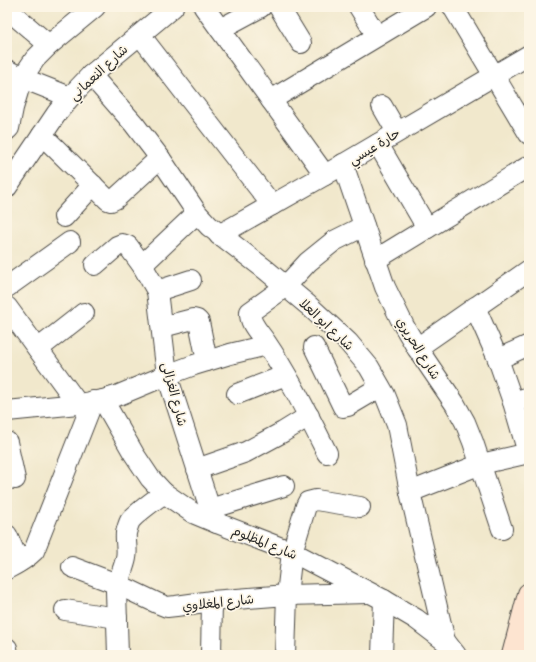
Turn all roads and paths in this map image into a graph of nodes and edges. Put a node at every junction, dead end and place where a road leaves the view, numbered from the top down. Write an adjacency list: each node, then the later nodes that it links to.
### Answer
1 (173, 7): 11 (street, شارع النعماني)
2 (204, 7): 10 (street)
3 (260, 7): 10 (street)
4 (279, 7): 13 (street)
5 (359, 7): 12 (street)
6 (426, 7): 12 (street)
7 (453, 7): 17 (street)
8 (7, 9): 14 (street)
9 (84, 10): 14 (street)
10 (220, 29): 20 (street)
11 (140, 35): 18 (street, شارع النعماني); 33 (street)
12 (377, 36): 20 (street)
13 (302, 43)
14 (49, 45): 16 (street)
15 (529, 55): 17 (street, حارة عيسي)
16 (15, 74): 19 (street); 22 (street)
17 (494, 75): 23 (street, حارة عيسي); 24 (street)
18 (91, 76): 19 (street, شارع النعماني); 27 (street, شارع ابو العلا)
19 (70, 97): 25 (street, شارع النعماني)
20 (271, 100): 30 (street)
21 (382, 106): 23 (street)
22 (8, 129)
23 (397, 132): 26 (street, حارة عيسي)
24 (529, 134)
25 (42, 135): 31 (street); 32 (street, شارع النعماني)
26 (378, 144): 28 (street, حارة عيسي); 37 (street)
27 (160, 158): 31 (street); 34 (street, شارع ابو العلا)
28 (343, 164): 30 (street, حارة عيسي); 36 (street, شارع الحريري)
29 (529, 166): 37 (street)
30 (325, 175): 33 (street, حارة عيسي)
31 (93, 184): 35 (street)
32 (7, 187)
33 (272, 205): 38 (street, حارة عيسي)
34 (197, 213): 38 (street, شارع ابو العلا); 42 (street)
35 (64, 217)
36 (364, 226): 40 (street, شارع الحريري); 46 (street)
37 (427, 228): 40 (street)
38 (219, 235): 46 (street, شارع ابو العلا)
39 (70, 242): 45 (street)
40 (375, 260): 55 (street, شارع الحريري)
41 (95, 264): 42 (street, شارع الغزالى)
42 (142, 265): 47 (street, شارع الغزالى)
43 (529, 270): 49 (street)
44 (191, 280): 47 (street)
45 (7, 287)
46 (286, 287): 52 (street); 61 (street, شارع ابو العلا)
47 (157, 291): 51 (street, شارع الغزالى)
48 (7, 307): 56 (street, شارع المظلوم)
49 (475, 307): 55 (street); 57 (street)
50 (84, 313): 56 (street)
51 (162, 327): 58 (street); 59 (street, شارع الغزالى)
52 (267, 345): 58 (street); 60 (street)
53 (529, 346): 57 (street)
54 (314, 347): 61 (street)
55 (417, 348): 70 (street, شارع الحريري)
56 (38, 349): 64 (street, شارع المظلوم)
57 (498, 358): 63 (street)
58 (207, 361): 59 (street)
59 (167, 375): 64 (street); 71 (street, شارع الغزالى)
60 (286, 375): 62 (street); 66 (street)
61 (380, 387): 74 (street, شارع ابو العلا)
62 (237, 394)
63 (521, 399): 69 (street)
64 (91, 402): 65 (street); 75 (street, شارع المظلوم); 81 (street)
65 (7, 411)
66 (309, 416): 68 (street); 71 (street)
67 (7, 442): 72 (street)
68 (327, 453)
69 (528, 453): 70 (street)
70 (481, 464): 74 (street); 78 (street, شارع الحريري)
71 (197, 469): 77 (street, شارع الغزالى)
72 (15, 480)
73 (284, 486): 77 (street)
74 (410, 492): 91 (street, شارع ابو العلا)
75 (164, 493): 77 (street, شارع المظلوم); 83 (street)
76 (360, 508): 80 (street)
77 (213, 516): 80 (street, شارع المظلوم)
78 (502, 529)
79 (7, 535): 81 (street)
80 (292, 552): 85 (street); 86 (street, شارع المظلوم)
81 (13, 566)
82 (72, 567): 83 (street, شارع المغلاوي)
83 (117, 584): 87 (street, شارع المغلاوي); 89 (street)
84 (529, 594): 97 (street)
85 (287, 595): 86 (street, شارع المغلاوي); 87 (street, شارع المغلاوي); 95 (street)
86 (378, 597): 91 (street, شارع المظلوم); 96 (street)
87 (212, 601): 94 (street)
88 (65, 610): 89 (street)
89 (117, 618): 93 (street)
90 (7, 648): 92 (street)
91 (451, 648)
92 (8, 655)
93 (118, 655)
94 (211, 655)
95 (285, 655)
96 (382, 655)
97 (513, 655)

